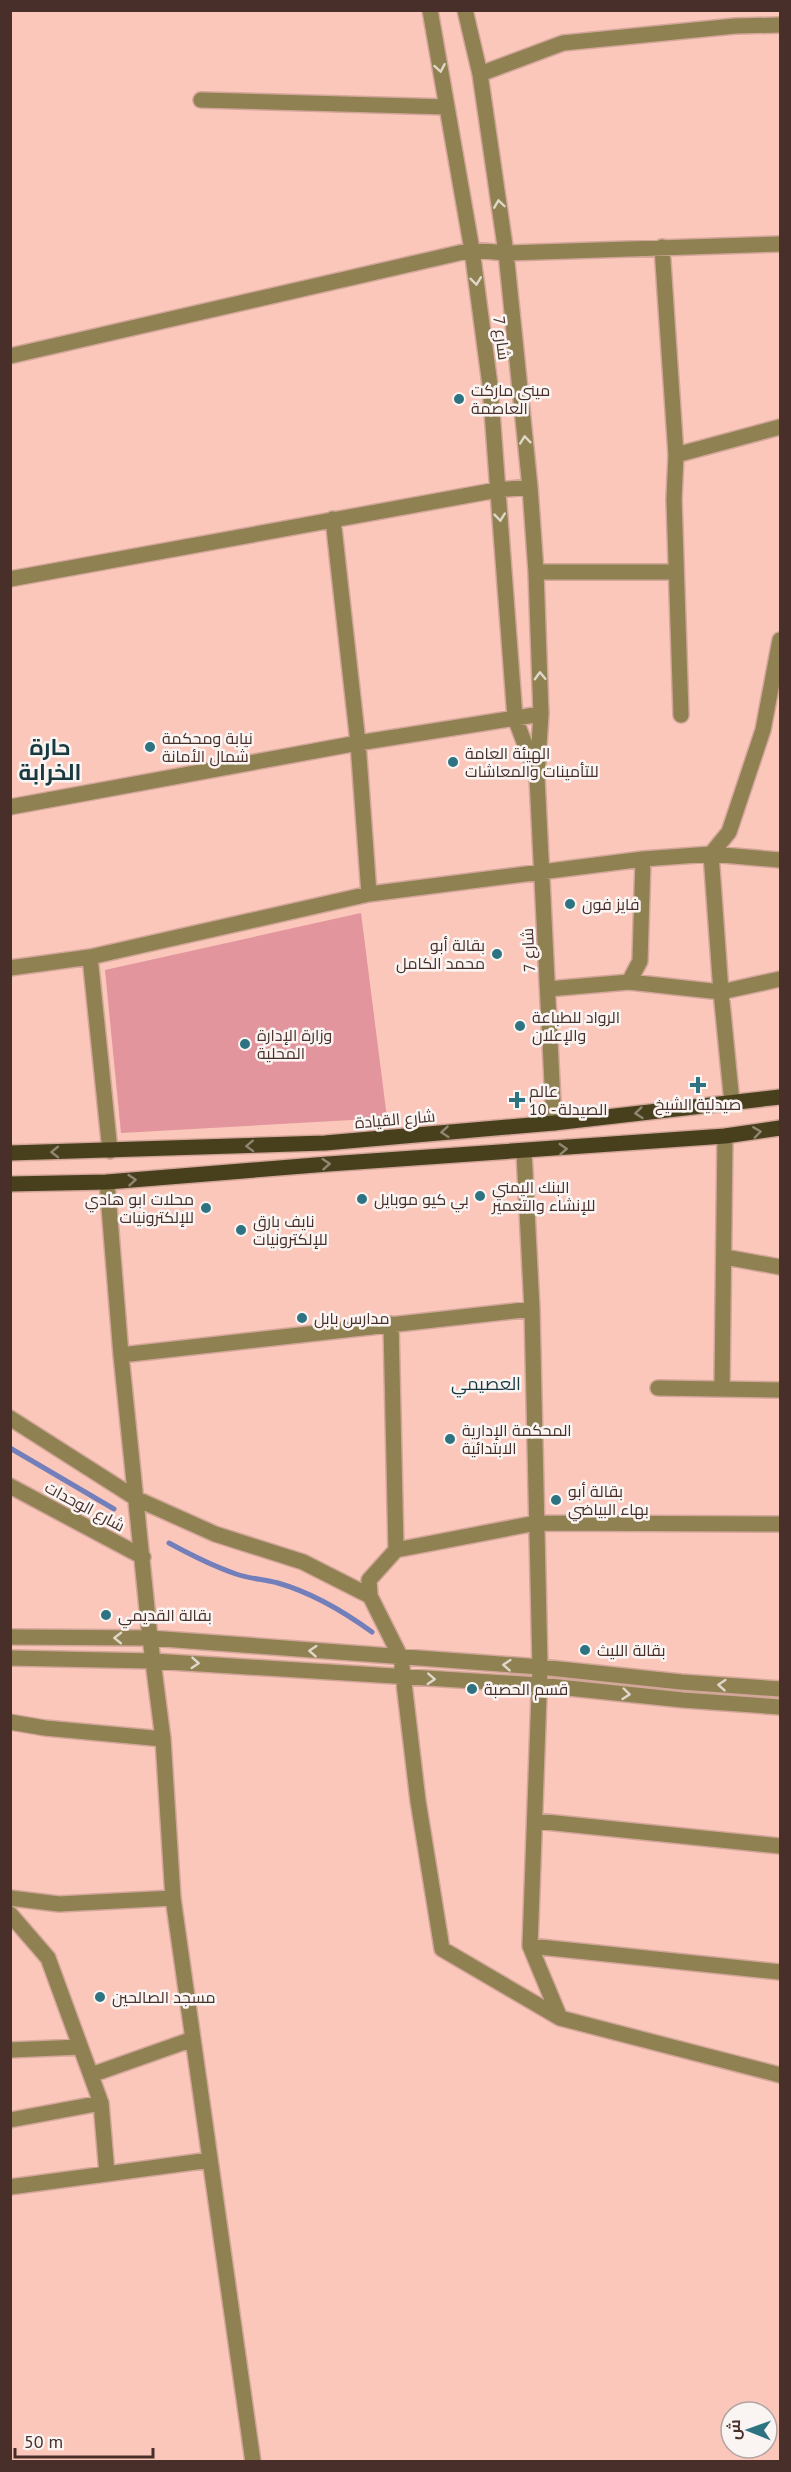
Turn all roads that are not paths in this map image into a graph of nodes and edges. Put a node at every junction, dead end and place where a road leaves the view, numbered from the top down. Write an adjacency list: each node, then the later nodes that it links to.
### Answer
1 (430, 10): 6 (street, شارع 7, one-way to 6)
2 (465, 10): 4 (street, شارع 7)
3 (780, 25): 4 (street)
4 (480, 74): 10 (street, شارع 7, one-way to 4)
5 (201, 100): 6 (street)
6 (447, 107): 9 (street, شارع 7)
7 (780, 244): 8 (street)
8 (662, 247): 10 (street); 13 (street)
9 (472, 250): 10 (street); 11 (street); 15 (street, شارع 7, one-way to 15)
10 (506, 253): 14 (street, شارع 7, one-way to 10)
11 (10, 356)
12 (780, 427): 13 (street)
13 (676, 455): 18 (street)
14 (530, 487): 15 (street); 17 (street, شارع 7)
15 (497, 490): 16 (street); 23 (street, شارع 7, one-way to 23)
16 (333, 519): 19 (street); 24 (street)
17 (536, 572): 18 (street); 21 (street, شارع 7, one-way to 17)
18 (676, 572): 22 (street)
19 (10, 579)
20 (780, 640): 27 (street)
21 (541, 714): 23 (street); 25 (street, شارع 7)
22 (681, 715)
23 (515, 718): 24 (street); 25 (street, شارع 7)
24 (358, 743): 26 (street); 31 (street)
25 (537, 777): 30 (street, شارع 7)
26 (10, 807)
27 (711, 854): 28 (street); 29 (street); 37 (street)
28 (643, 859): 30 (street); 35 (street)
29 (780, 860)
30 (542, 871): 31 (street); 36 (street, شارع 7)
31 (369, 894): 32 (street)
32 (90, 957): 33 (street); 43 (street)
33 (10, 968)
34 (780, 979): 37 (street)
35 (630, 982): 36 (street); 37 (street)
36 (548, 989): 40 (street, شارع 7)
37 (721, 992): 39 (street)
38 (780, 1097): 39 (main road, شارع القيادة)
39 (732, 1103): 40 (main road, شارع القيادة, one-way to 40)
40 (554, 1123): 43 (main road, شارع القيادة, one-way to 43)
41 (780, 1128): 42 (main road, one-way to 41)
42 (725, 1136): 44 (main road, one-way to 42); 48 (street)
43 (110, 1151): 45 (main road, شارع القيادة, one-way to 45)
44 (524, 1152): 46 (main road, one-way to 44); 50 (street)
45 (10, 1153)
46 (107, 1182): 47 (main road); 52 (street)
47 (10, 1184)
48 (725, 1257): 49 (street); 54 (street)
49 (780, 1267)
50 (532, 1309): 51 (street); 59 (street)
51 (392, 1324): 52 (street); 61 (street)
52 (122, 1355): 58 (street)
53 (658, 1388): 54 (street)
54 (722, 1388): 55 (street)
55 (780, 1390)
56 (10, 1418): 58 (street)
57 (10, 1486): 62 (street, شارع الوحدات)
58 (137, 1499): 62 (street); 63 (street)
59 (536, 1523): 60 (street); 61 (street); 69 (street)
60 (780, 1524)
61 (396, 1550): 63 (street)
62 (142, 1557): 65 (street)
63 (370, 1596): 67 (street)
64 (10, 1637): 65 (street, one-way to 64)
65 (150, 1638): 67 (street, one-way to 65); 68 (street)
66 (10, 1658): 68 (street)
67 (401, 1658): 69 (street, one-way to 67); 70 (street)
68 (153, 1661): 70 (street, one-way to 70); 75 (street)
69 (540, 1667): 71 (street); 72 (street, one-way to 69)
70 (403, 1678): 71 (street, one-way to 71); 83 (street)
71 (539, 1685): 73 (street, one-way to 73); 76 (street)
72 (780, 1689)
73 (780, 1707)
74 (10, 1722): 75 (street)
75 (163, 1739): 79 (street)
76 (536, 1821): 77 (street); 81 (street)
77 (780, 1846)
78 (10, 1898): 79 (street)
79 (173, 1898): 84 (street)
80 (10, 1914): 85 (street)
81 (530, 1946): 82 (street); 83 (street)
82 (780, 1971)
83 (560, 2018): 88 (street)
84 (193, 2039): 87 (street); 91 (street)
85 (80, 2046): 86 (street); 87 (street)
86 (10, 2050)
87 (91, 2075): 89 (street)
88 (780, 2075)
89 (101, 2103): 90 (street); 92 (street)
90 (10, 2120)
91 (210, 2160): 92 (street); 94 (street)
92 (107, 2174): 93 (street)
93 (10, 2187)
94 (253, 2462)

